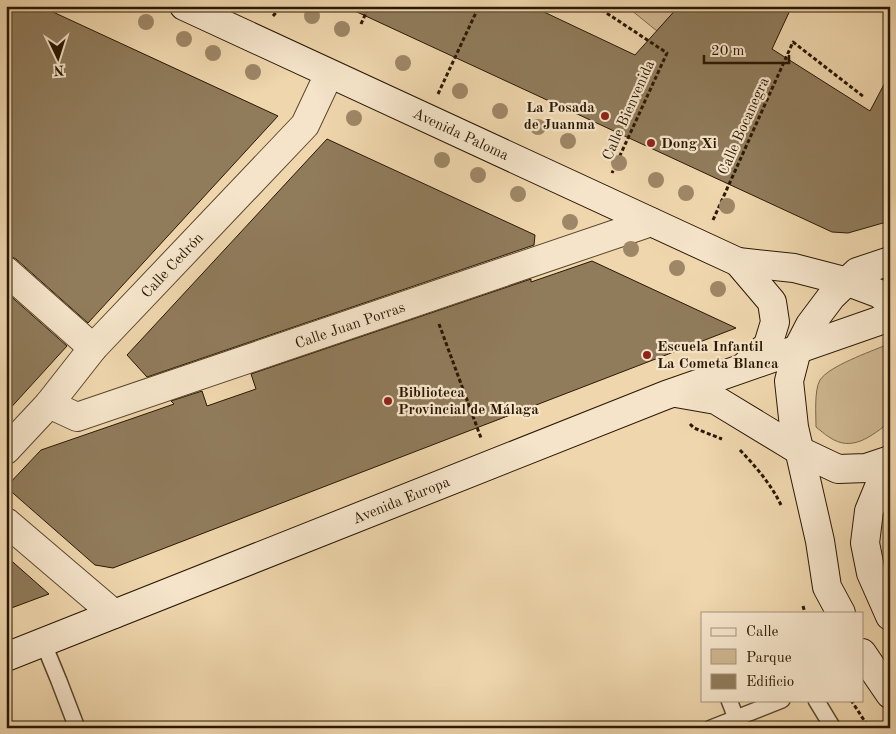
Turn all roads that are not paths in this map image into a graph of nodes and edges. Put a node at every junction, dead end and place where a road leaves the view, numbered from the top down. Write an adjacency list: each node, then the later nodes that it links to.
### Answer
1 (199, 9): 2 (main road, Avenida Paloma)
2 (329, 74): 3 (main road, Avenida Paloma); 10 (main road, Calle Cedrón)
3 (651, 222): 5 (main road, Avenida Paloma); 14 (main road, Calle Juan Porras)
4 (890, 260): 7 (main road)
5 (738, 262): 7 (main road); 12 (main road)
6 (6, 270): 10 (main road)
7 (848, 282): 8 (main road); 11 (main road)
8 (890, 303)
9 (890, 318): 11 (main road, Avenida Europa)
10 (93, 348): 14 (main road, Calle Cedrón)
11 (797, 350): 12 (main road, Avenida Europa); 16 (main road)
12 (741, 370): 13 (main road, Avenida Europa)
13 (669, 394): 16 (main road); 20 (main road, Avenida Europa)
14 (49, 404): 15 (main road, Calle Cedrón)
15 (6, 450)
16 (800, 450): 17 (main road); 19 (main road)
17 (890, 460): 21 (main road)
18 (6, 522): 20 (main road)
19 (840, 612)
20 (114, 614): 22 (main road, Avenida Europa)
21 (890, 616)
22 (43, 642): 23 (main road, Avenida Europa); 30 (lane)
23 (6, 656)
24 (864, 659): 25 (main road)
25 (890, 694)
26 (731, 702): 29 (lane)
27 (777, 702): 29 (lane)
28 (817, 702): 32 (lane)
29 (736, 718): 31 (lane)
30 (77, 728)
31 (710, 728)
32 (833, 728)

